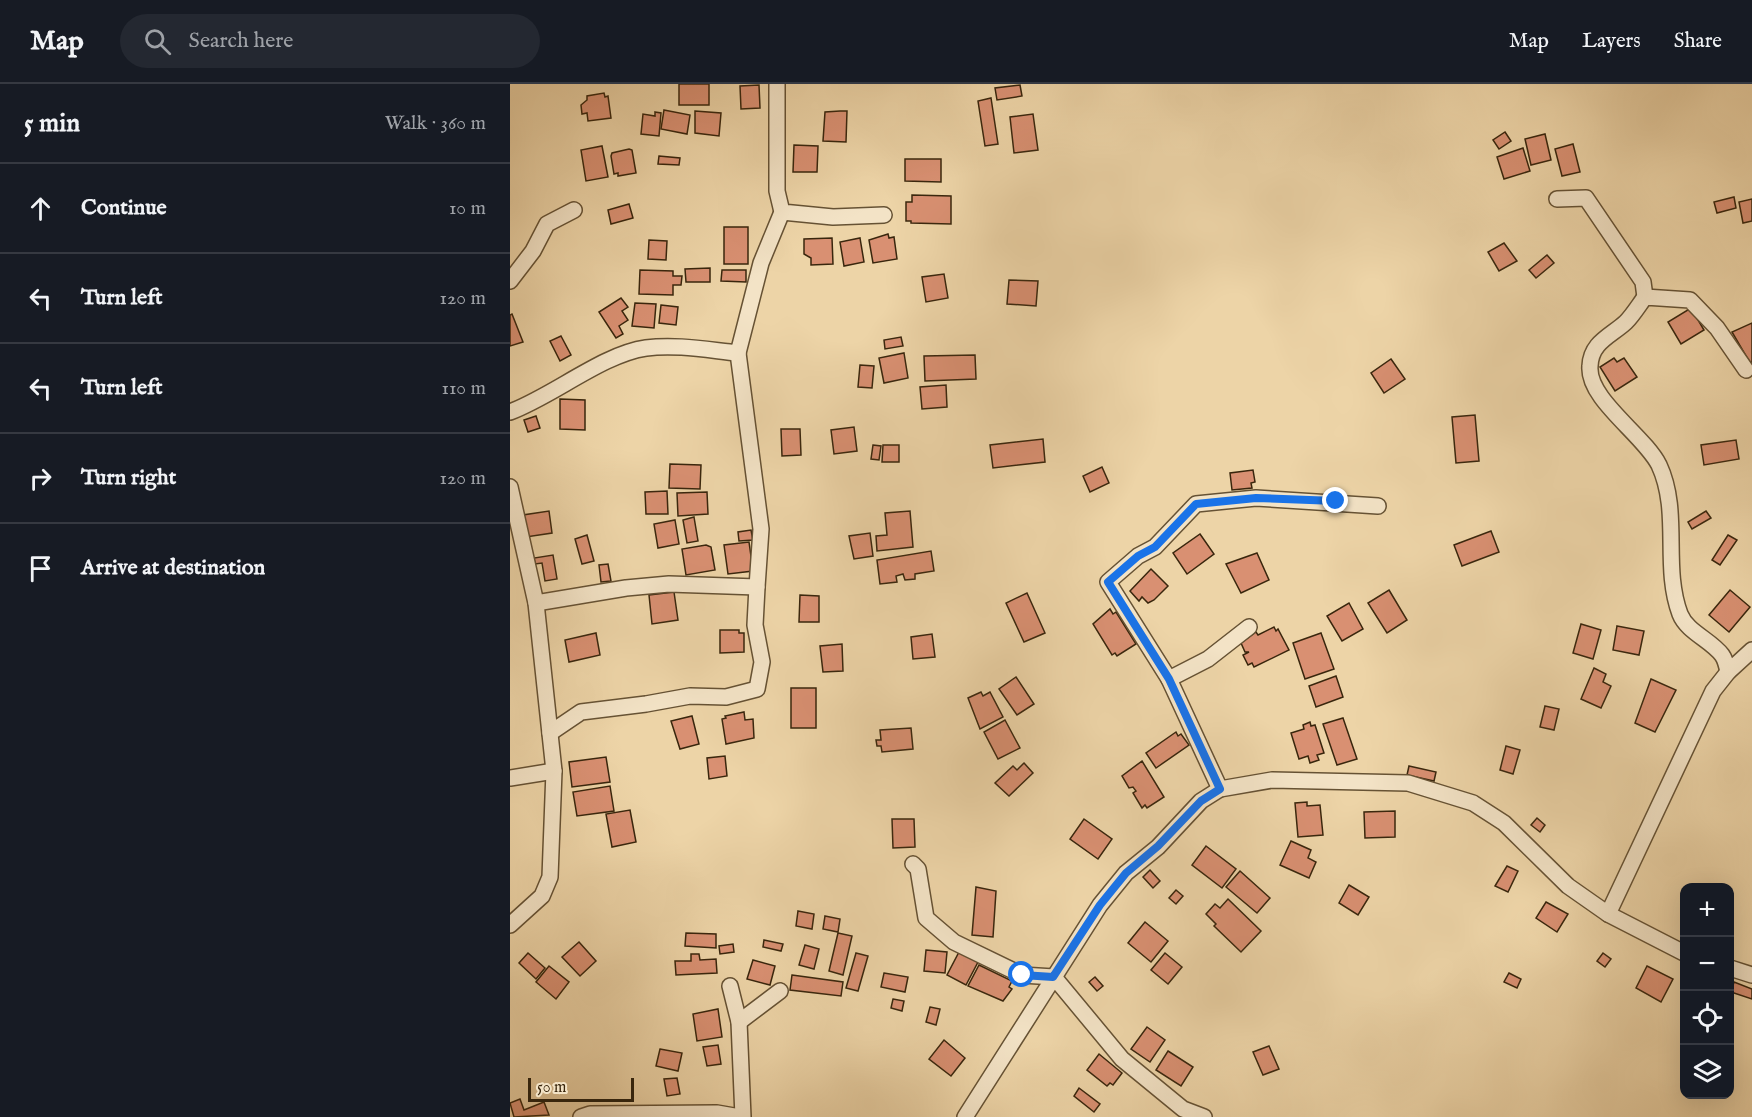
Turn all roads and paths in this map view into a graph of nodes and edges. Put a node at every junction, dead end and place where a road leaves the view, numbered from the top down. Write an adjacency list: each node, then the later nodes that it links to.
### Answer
1 (777, 84): 4 (street)
2 (1557, 199): 7 (street)
3 (574, 210): 6 (street)
4 (782, 212): 5 (street); 8 (street)
5 (884, 215)
6 (510, 280)
7 (1645, 297): 9 (street); 17 (street)
8 (738, 353): 10 (street); 13 (street)
9 (1746, 369)
10 (510, 412)
11 (510, 488): 14 (street)
12 (1378, 506): 18 (street)
13 (757, 587): 14 (street); 19 (street)
14 (536, 603): 19 (street)
15 (1249, 627): 18 (street)
16 (1752, 650): 17 (street)
17 (1728, 672): 24 (street)
18 (1169, 679): 22 (street)
19 (550, 733): 20 (street)
20 (554, 771): 21 (street); 25 (street)
21 (510, 778)
22 (1220, 789): 24 (street); 29 (street)
23 (913, 864): 29 (street)
24 (1608, 914): 26 (street)
25 (510, 924)
26 (1680, 951)
27 (1734, 969): 28 (street)
28 (1752, 975)
29 (1053, 977): 33 (street); 36 (street)
30 (730, 986): 32 (street)
31 (780, 991): 32 (street)
32 (739, 1022): 35 (street)
33 (1182, 1113): 37 (street)
34 (581, 1117): 35 (street)
35 (741, 1117)
36 (965, 1117)
37 (1204, 1117)

